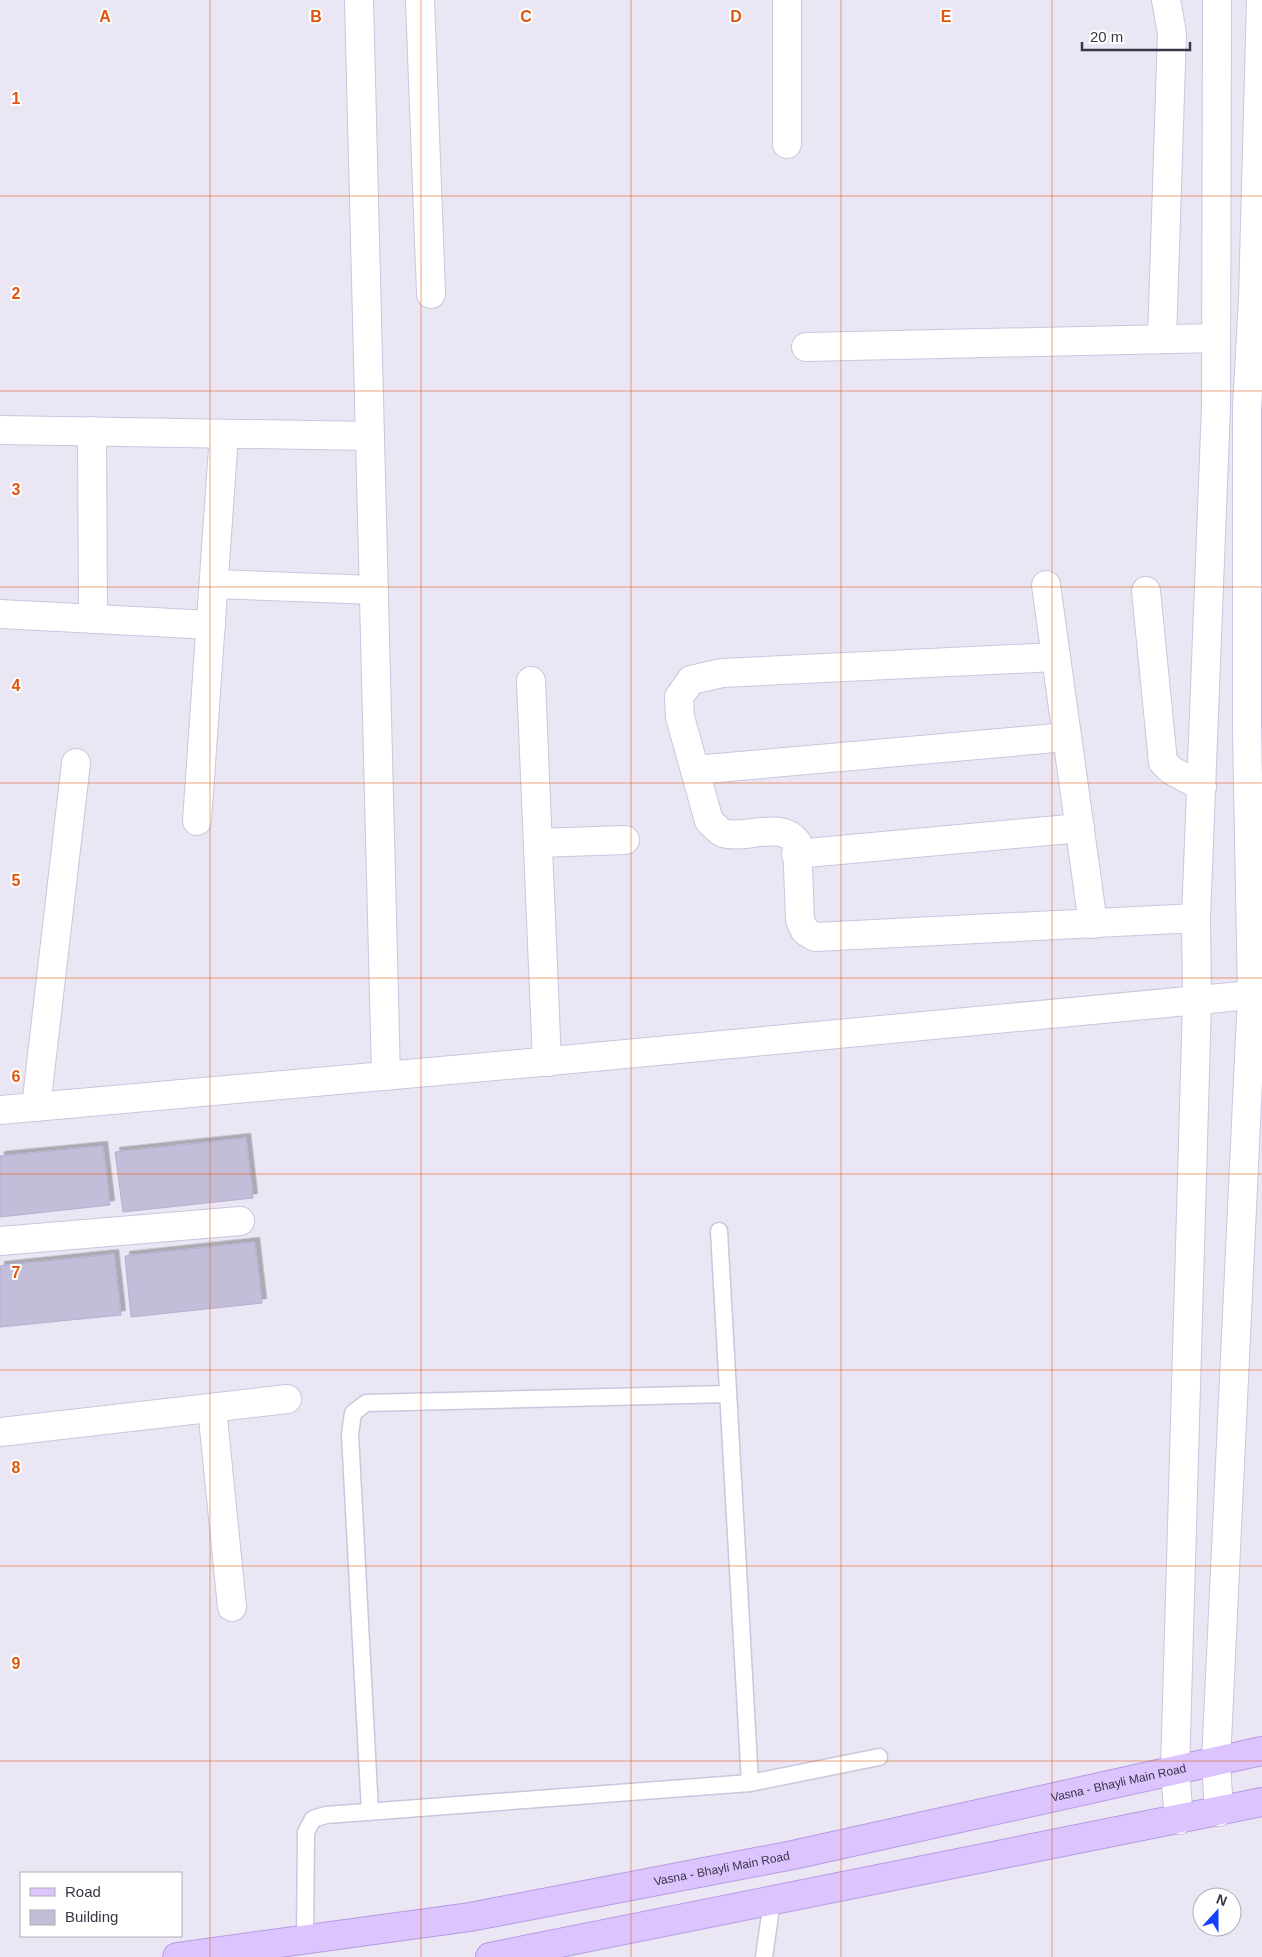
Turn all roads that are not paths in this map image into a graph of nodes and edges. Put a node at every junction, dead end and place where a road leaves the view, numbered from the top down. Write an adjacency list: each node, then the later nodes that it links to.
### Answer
1 (359, 0): 16 (street)
2 (420, 0): 8 (street)
3 (787, 0): 7 (street)
4 (1166, 0): 10 (street)
5 (1217, 0): 9 (street)
6 (1260, 0): 12 (street)
7 (787, 144)
8 (431, 294)
9 (1216, 338): 10 (street); 30 (street)
10 (1162, 339): 11 (street)
11 (806, 347)
12 (1255, 408): 26 (street)
13 (0, 430): 14 (street)
14 (92, 431): 15 (street); 22 (street)
15 (224, 434): 16 (street); 17 (street)
16 (370, 436): 19 (street)
17 (214, 584): 19 (street); 23 (street)
18 (1046, 585): 24 (street)
19 (374, 590): 41 (street)
20 (1146, 591): 30 (street)
21 (0, 614): 22 (street)
22 (93, 619): 23 (street)
23 (211, 625): 31 (street)
24 (1056, 657): 27 (street); 29 (street)
25 (531, 681): 34 (street)
26 (1254, 730): 38 (street)
27 (1067, 737): 29 (street); 32 (street)
28 (76, 763): 42 (street)
29 (695, 770): 35 (street)
30 (1202, 787): 36 (street)
31 (197, 821)
32 (1080, 828): 35 (street); 37 (street)
33 (625, 840): 34 (street)
34 (538, 843): 40 (street)
35 (796, 854): 37 (street)
36 (1196, 918): 37 (street); 39 (street)
37 (1094, 924)
38 (1257, 995): 39 (street); 54 (street)
39 (1197, 1002): 40 (street); 55 (street)
40 (547, 1062): 41 (street)
41 (386, 1076): 42 (street)
42 (36, 1107): 43 (street)
43 (0, 1110)
44 (240, 1221): 46 (street)
45 (719, 1231): 47 (lane)
46 (0, 1241)
47 (728, 1394): 56 (lane); 58 (lane)
48 (287, 1399): 49 (street)
49 (212, 1408): 50 (street); 51 (street)
50 (0, 1432)
51 (232, 1607)
52 (1262, 1751): 54 (main road, Vasna - Bhayli Main Road)
53 (879, 1758): 56 (lane)
54 (1216, 1762): 55 (main road, Vasna - Bhayli Main Road); 59 (street)
55 (1175, 1772): 60 (street); 62 (main road, Vasna - Bhayli Main Road)
56 (750, 1782): 58 (lane)
57 (1262, 1802): 59 (main road)
58 (370, 1812): 62 (lane)
59 (1219, 1812): 60 (main road)
60 (1179, 1820): 61 (main road)
61 (772, 1901): 64 (main road); 65 (lane)
62 (305, 1940): 63 (main road, Vasna - Bhayli Main Road)
63 (177, 1957)
64 (490, 1957)
65 (764, 1957)

